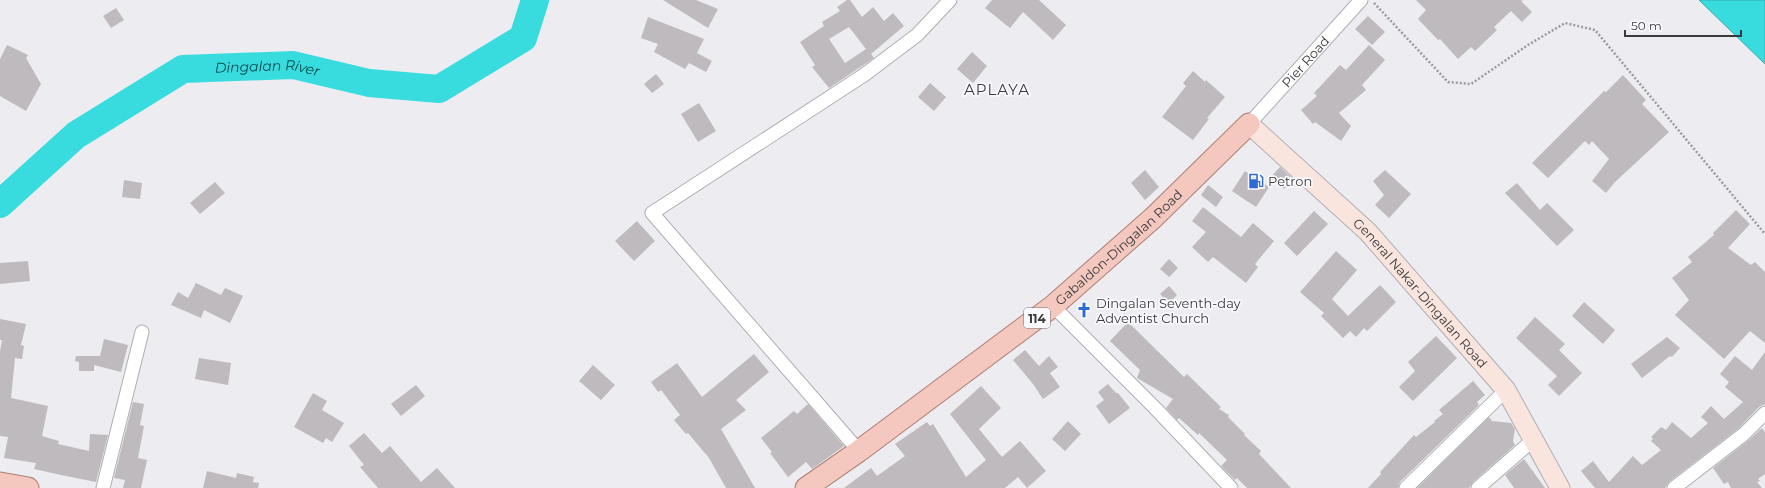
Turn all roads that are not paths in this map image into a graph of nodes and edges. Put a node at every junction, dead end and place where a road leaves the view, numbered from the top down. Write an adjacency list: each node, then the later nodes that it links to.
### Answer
1 (950, 0): 9 (street)
2 (1361, 0): 3 (street, Pier Road)
3 (1249, 124): 4 (main road, Gabaldon-Dingalan Road / 114); 6 (main road, General Nakar-Dingalan Road)
4 (1053, 306): 9 (main road, Gabaldon-Dingalan Road / 114); 14 (street)
5 (142, 332): 12 (street)
6 (1506, 390): 8 (main road, General Nakar-Dingalan Road); 15 (street)
7 (1765, 413): 18 (street)
8 (1533, 440): 16 (street); 17 (main road, General Nakar-Dingalan Road)
9 (859, 452): 13 (main road, Gabaldon-Dingalan Road / 114)
10 (0, 483): 11 (main road)
11 (28, 488)
12 (103, 488)
13 (806, 488)
14 (1231, 488)
15 (1406, 488)
16 (1478, 488)
17 (1560, 488)
18 (1674, 488)

